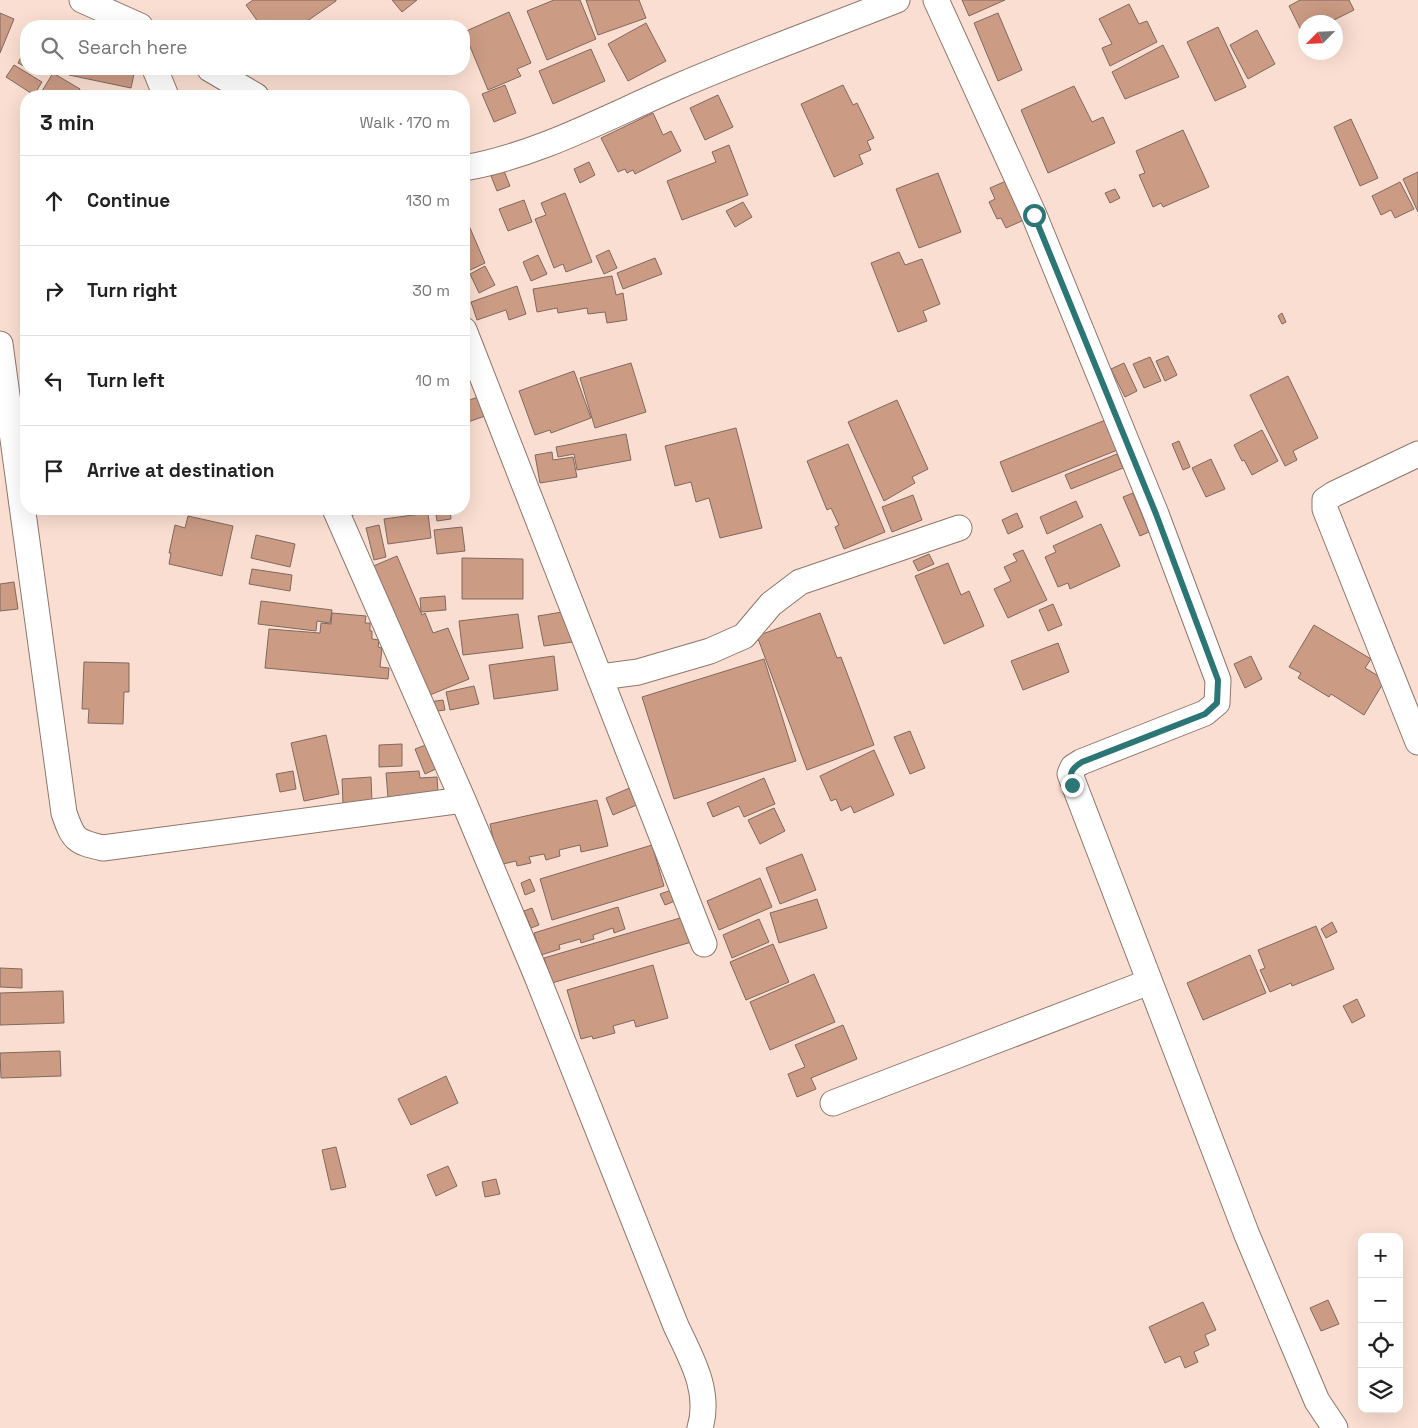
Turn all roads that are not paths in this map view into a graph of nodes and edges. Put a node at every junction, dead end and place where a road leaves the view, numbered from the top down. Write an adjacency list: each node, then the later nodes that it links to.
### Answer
1 (82, 0): 4 (street)
2 (897, 0): 9 (street)
3 (936, 0): 21 (street)
4 (125, 20)
5 (157, 75): 7 (street)
6 (220, 75): 8 (street)
7 (164, 90)
8 (246, 90)
9 (470, 166)
10 (0, 344): 13 (street)
11 (470, 345): 17 (street)
12 (1418, 454): 18 (street)
13 (20, 483)
14 (24, 515): 19 (street)
15 (338, 515): 19 (street)
16 (959, 528): 17 (street)
17 (601, 677): 20 (street)
18 (1418, 742)
19 (463, 800): 23 (street)
20 (704, 944)
21 (1149, 982): 22 (street); 24 (street)
22 (833, 1103)
23 (700, 1428)
24 (1336, 1428)

